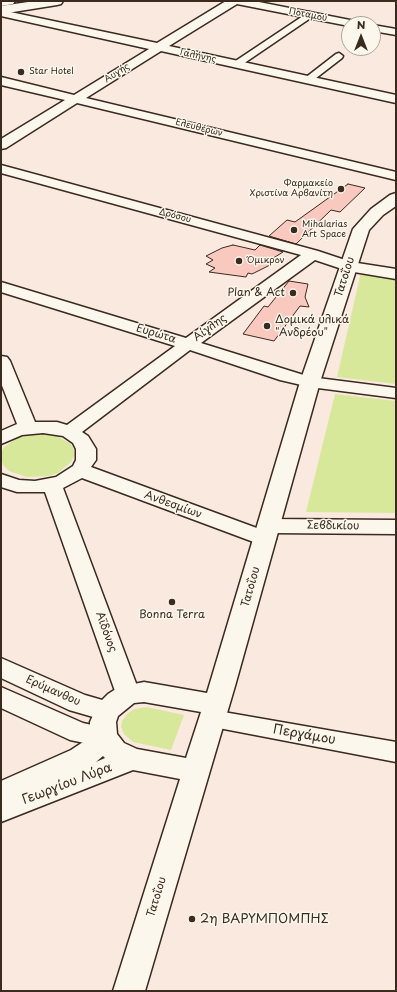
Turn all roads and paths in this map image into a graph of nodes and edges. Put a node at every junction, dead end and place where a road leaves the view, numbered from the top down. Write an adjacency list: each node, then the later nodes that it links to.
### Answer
1 (9, 1): 5 (main road)
2 (57, 1): 6 (main road)
3 (234, 1): 11 (street, Αυγής)
4 (237, 1): 7 (street, Ποταμού)
5 (1, 2)
6 (1, 11): 11 (street, Γαλήνης)
7 (309, 15): 8 (street, Ποταμού); 13 (street)
8 (341, 21)
9 (381, 29): 10 (street)
10 (396, 32)
11 (159, 47): 13 (street, Γαλήνης); 16 (street, Αυγής)
12 (339, 56): 14 (street)
13 (237, 64): 14 (street, Γαλήνης)
14 (308, 80): 17 (street, Γαλήνης)
15 (1, 81): 16 (street, Ελευθέρων)
16 (76, 98): 18 (street, Αυγής); 20 (street, Ελευθέρων)
17 (396, 99)
18 (1, 145)
19 (1, 169): 22 (street, Δρόσου)
20 (396, 176)
21 (396, 198): 23 (main road, Τατοΐου)
22 (313, 254): 23 (street, Δρόσου); 26 (street, Αίγλης)
23 (348, 266): 24 (street, Δρόσου); 28 (main road, Τατοΐου)
24 (396, 274)
25 (1, 287): 26 (street, Ευρώτα)
26 (188, 344): 28 (street, Ευρώτα); 31 (street, Αίγλης)
27 (1, 361): 30 (street)
28 (310, 382): 29 (street, Ευρώτα); 37 (main road, Τατοΐου)
29 (396, 393)
30 (28, 428): 31 (street); 32 (street)
31 (70, 432): 33 (street)
32 (1, 438)
33 (80, 470): 35 (street); 37 (street, Ανθεσμίων)
34 (2, 481): 35 (street)
35 (52, 485): 39 (street, Αϊδόνος)
36 (396, 527): 37 (main road, Σεβδικίου)
37 (268, 532): 41 (main road, Τατοΐου)
38 (1, 667): 42 (main road, Ερύμανθου)
39 (128, 694): 41 (main road); 42 (main road)
40 (1, 697): 42 (main road)
41 (214, 712): 43 (street, Περγάμου); 45 (main road, Τατοΐου)
42 (106, 724): 44 (main road); 46 (main road, Γεωργίου Λύρα)
43 (396, 752)
44 (132, 758): 45 (main road); 47 (main road, Γεωργίου Λύρα)
45 (196, 771): 48 (main road, Τατοΐου)
46 (1, 793)
47 (1, 810)
48 (129, 991)

